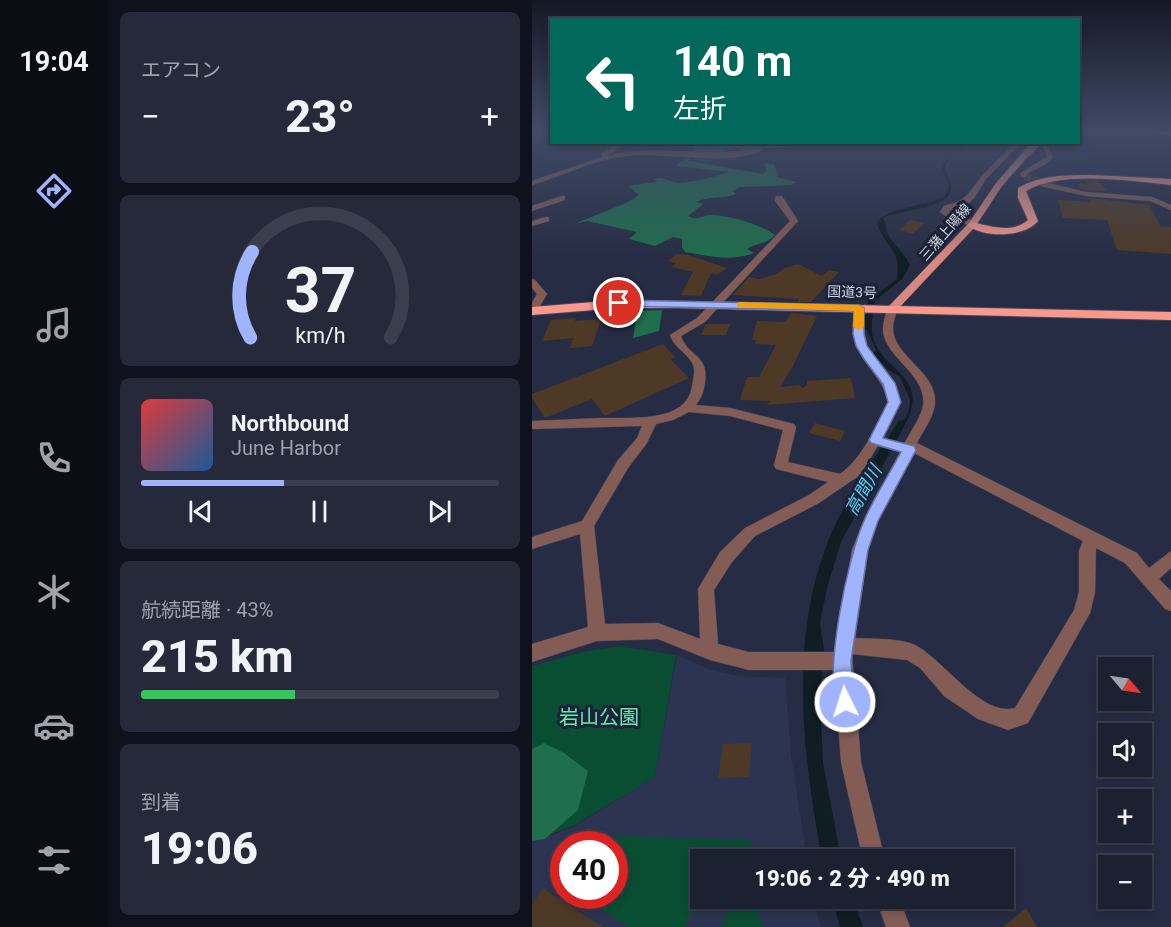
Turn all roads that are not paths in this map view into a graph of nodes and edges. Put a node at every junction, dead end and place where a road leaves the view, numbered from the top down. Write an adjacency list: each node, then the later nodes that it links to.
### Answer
1 (559, 173): 11 (street)
2 (988, 173): 20 (street)
3 (1009, 173): 20 (main road, 三潴上陽線, bridge)
4 (1022, 173): 9 (street)
5 (1064, 173): 20 (highway)
6 (1121, 173): 8 (highway)
7 (1142, 173): 8 (highway)
8 (1133, 174): 10 (highway)
9 (1024, 176)
10 (1171, 180): 20 (highway)
11 (532, 183)
12 (1044, 184): 17 (street)
13 (548, 194): 16 (street)
14 (562, 198): 18 (street)
15 (779, 198): 23 (street)
16 (532, 199)
17 (1171, 208)
18 (532, 209)
19 (546, 219): 21 (street)
20 (974, 222): 25 (main road, 三潴上陽線)
21 (532, 224)
22 (532, 282): 26 (street)
23 (716, 304): 24 (highway, 国道3号); 26 (highway, 国道3号); 28 (street)
24 (861, 308): 25 (highway, 国道3号); 31 (street)
25 (886, 309): 27 (highway, 国道3号); 32 (street)
26 (532, 311)
27 (1171, 316)
28 (688, 408): 29 (street); 33 (street)
29 (651, 421): 30 (street); 34 (street)
30 (532, 425)
31 (878, 441): 32 (street); 33 (street)
32 (907, 448): 35 (street); 43 (street)
33 (842, 480): 41 (street)
34 (587, 526): 36 (street); 40 (street)
35 (1096, 540): 38 (street); 43 (street)
36 (532, 543)
37 (1171, 558): 38 (street)
38 (1149, 578): 39 (street)
39 (1171, 604)
40 (597, 633): 41 (street); 42 (street)
41 (710, 651): 43 (street)
42 (532, 653)
43 (839, 655): 44 (street)
44 (871, 849)
45 (892, 909): 46 (street)
46 (898, 927)

